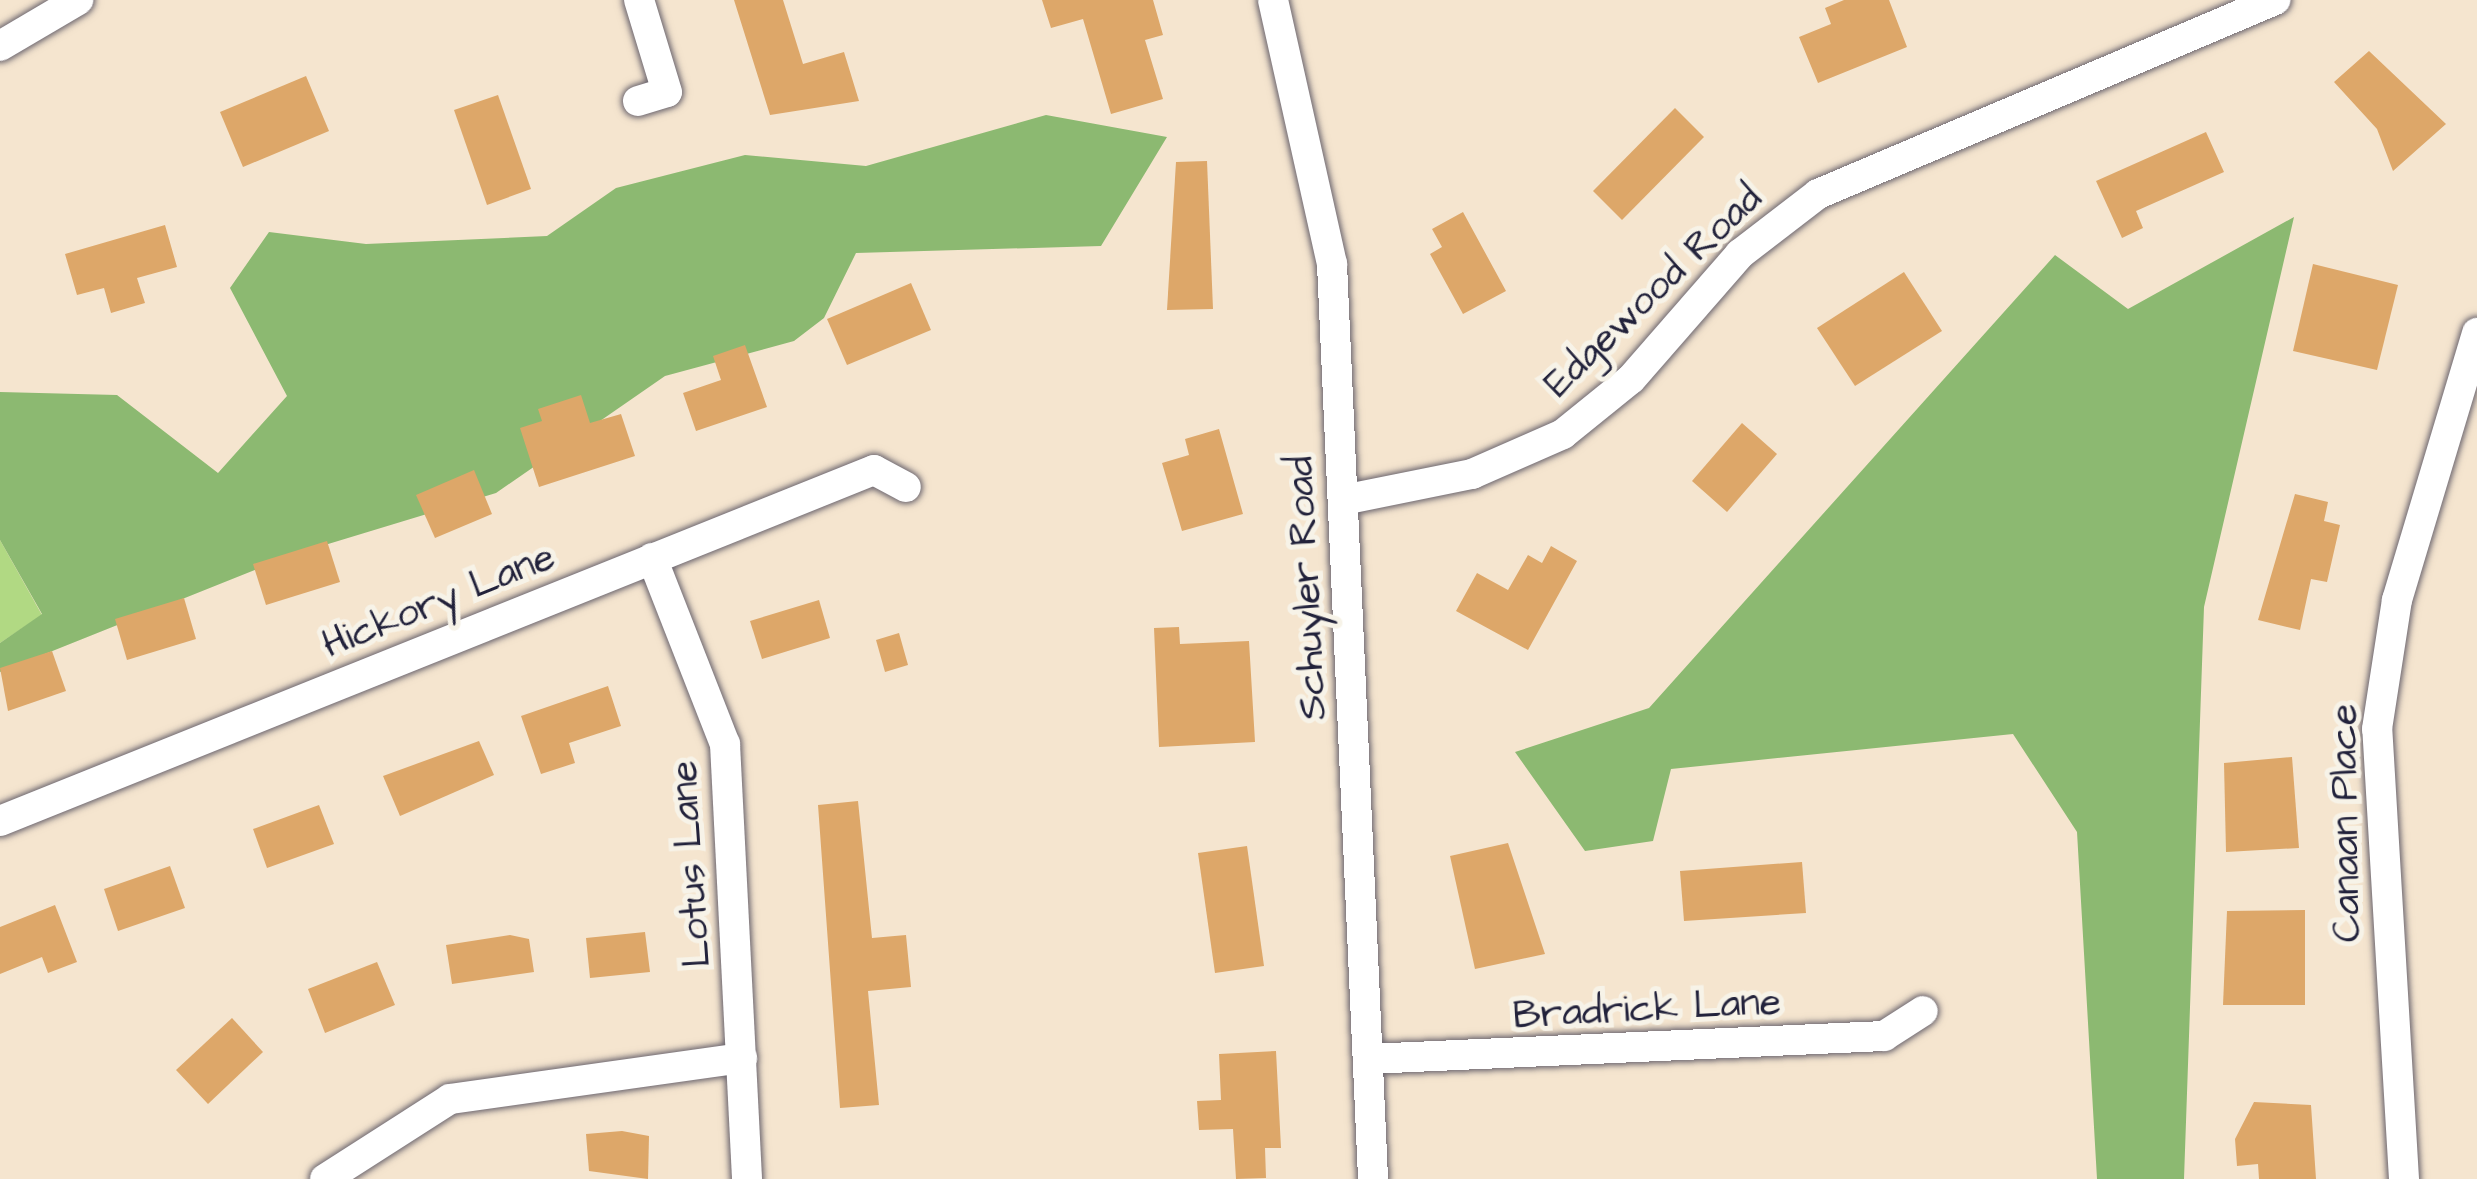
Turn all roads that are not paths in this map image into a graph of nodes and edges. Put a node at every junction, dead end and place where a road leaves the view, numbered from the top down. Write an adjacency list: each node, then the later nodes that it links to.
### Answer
1 (78, 0): 5 (street)
2 (639, 0): 6 (street)
3 (1274, 0): 9 (street, Schuyler Road)
4 (2276, 0): 9 (street, Edgewood Road)
5 (0, 46)
6 (638, 101)
7 (2477, 333): 18 (street, Canaan Place)
8 (905, 487): 10 (street, Hickory Lane)
9 (1343, 500): 14 (street, Schuyler Road)
10 (652, 558): 11 (street, Hickory Lane); 13 (street, Lotus Lane)
11 (0, 821)
12 (1923, 1011): 14 (street, Bradrick Lane)
13 (742, 1058): 15 (street); 16 (street, Lotus Lane)
14 (1367, 1059): 17 (street, Schuyler Road)
15 (325, 1179)
16 (746, 1179)
17 (1373, 1179)
18 (2404, 1179)

